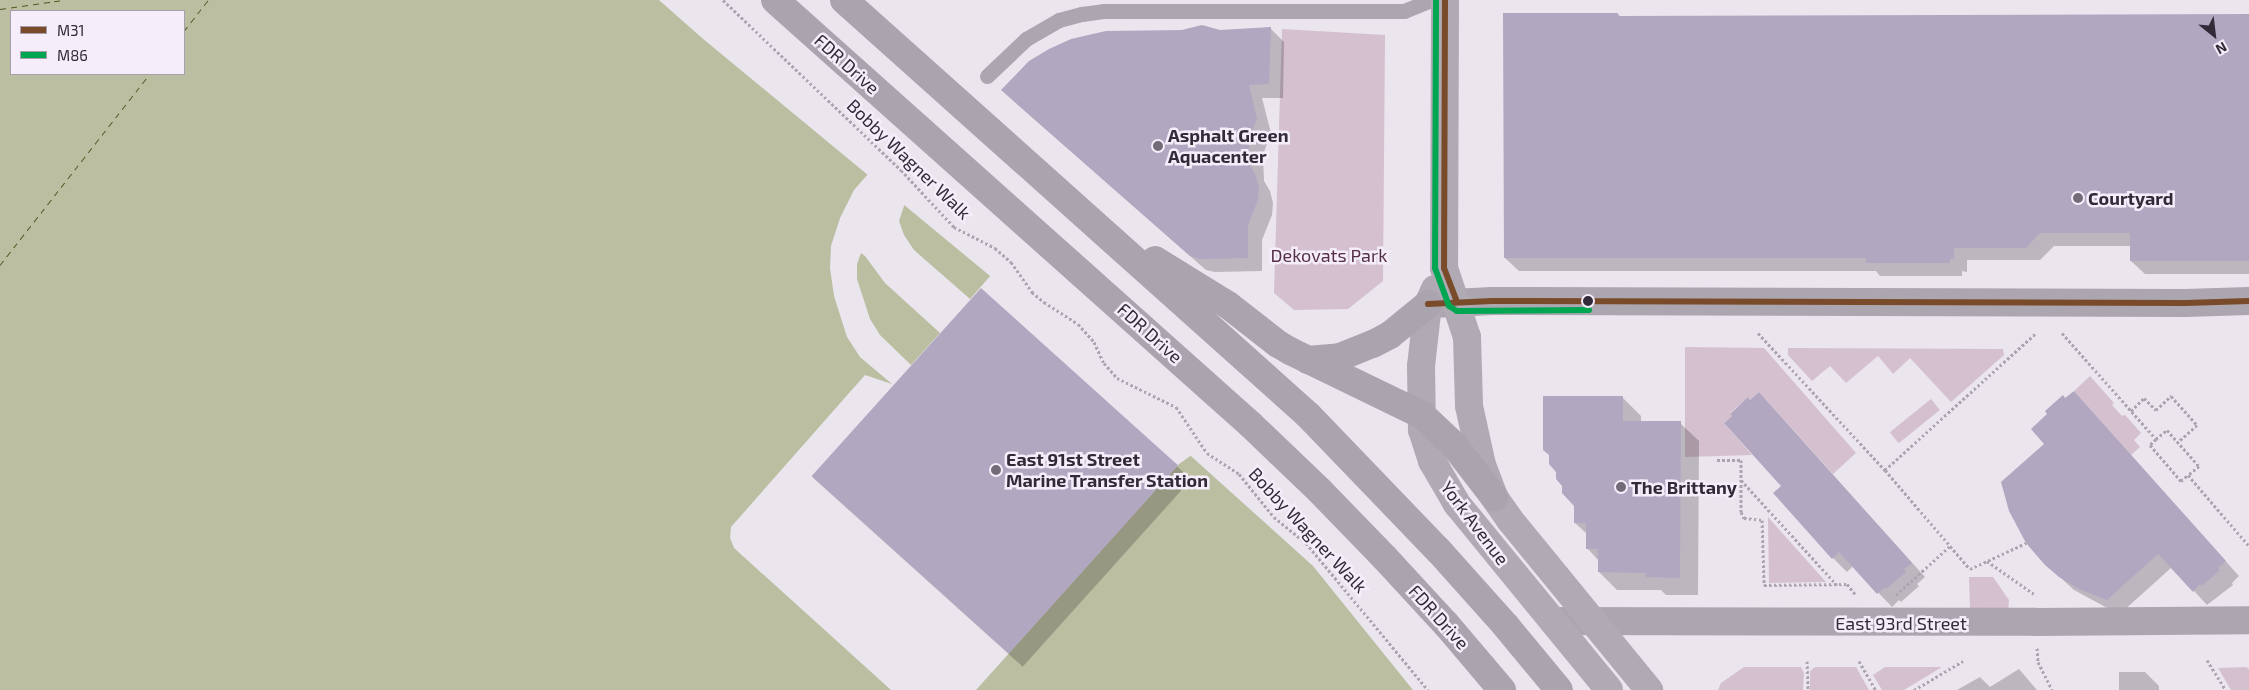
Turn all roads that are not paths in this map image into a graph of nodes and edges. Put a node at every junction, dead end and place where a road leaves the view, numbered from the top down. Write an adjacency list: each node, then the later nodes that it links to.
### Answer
1 (775, 0): 17 (highway, FDR Drive)
2 (844, 0): 6 (highway)
3 (1431, 0): 5 (lane)
4 (1446, 0): 7 (main road, York Avenue)
5 (986, 76)
6 (1094, 222): 11 (highway); 18 (highway)
7 (1444, 268): 9 (main road, York Avenue); 10 (main road, York Avenue)
8 (2249, 301): 9 (street)
9 (1457, 302): 10 (street); 13 (main road, York Avenue)
10 (1428, 304): 11 (highway); 12 (main road, York Avenue)
11 (1307, 360): 12 (highway)
12 (1422, 414): 13 (highway); 15 (main road, York Avenue)
13 (1494, 497): 16 (main road, York Avenue)
14 (2249, 620): 16 (street, East 93rd Street)
15 (1553, 621): 16 (street, East 93rd Street); 19 (main road)
16 (1591, 621): 20 (main road)
17 (1502, 690)
18 (1559, 690)
19 (1609, 690)
20 (1648, 690)

